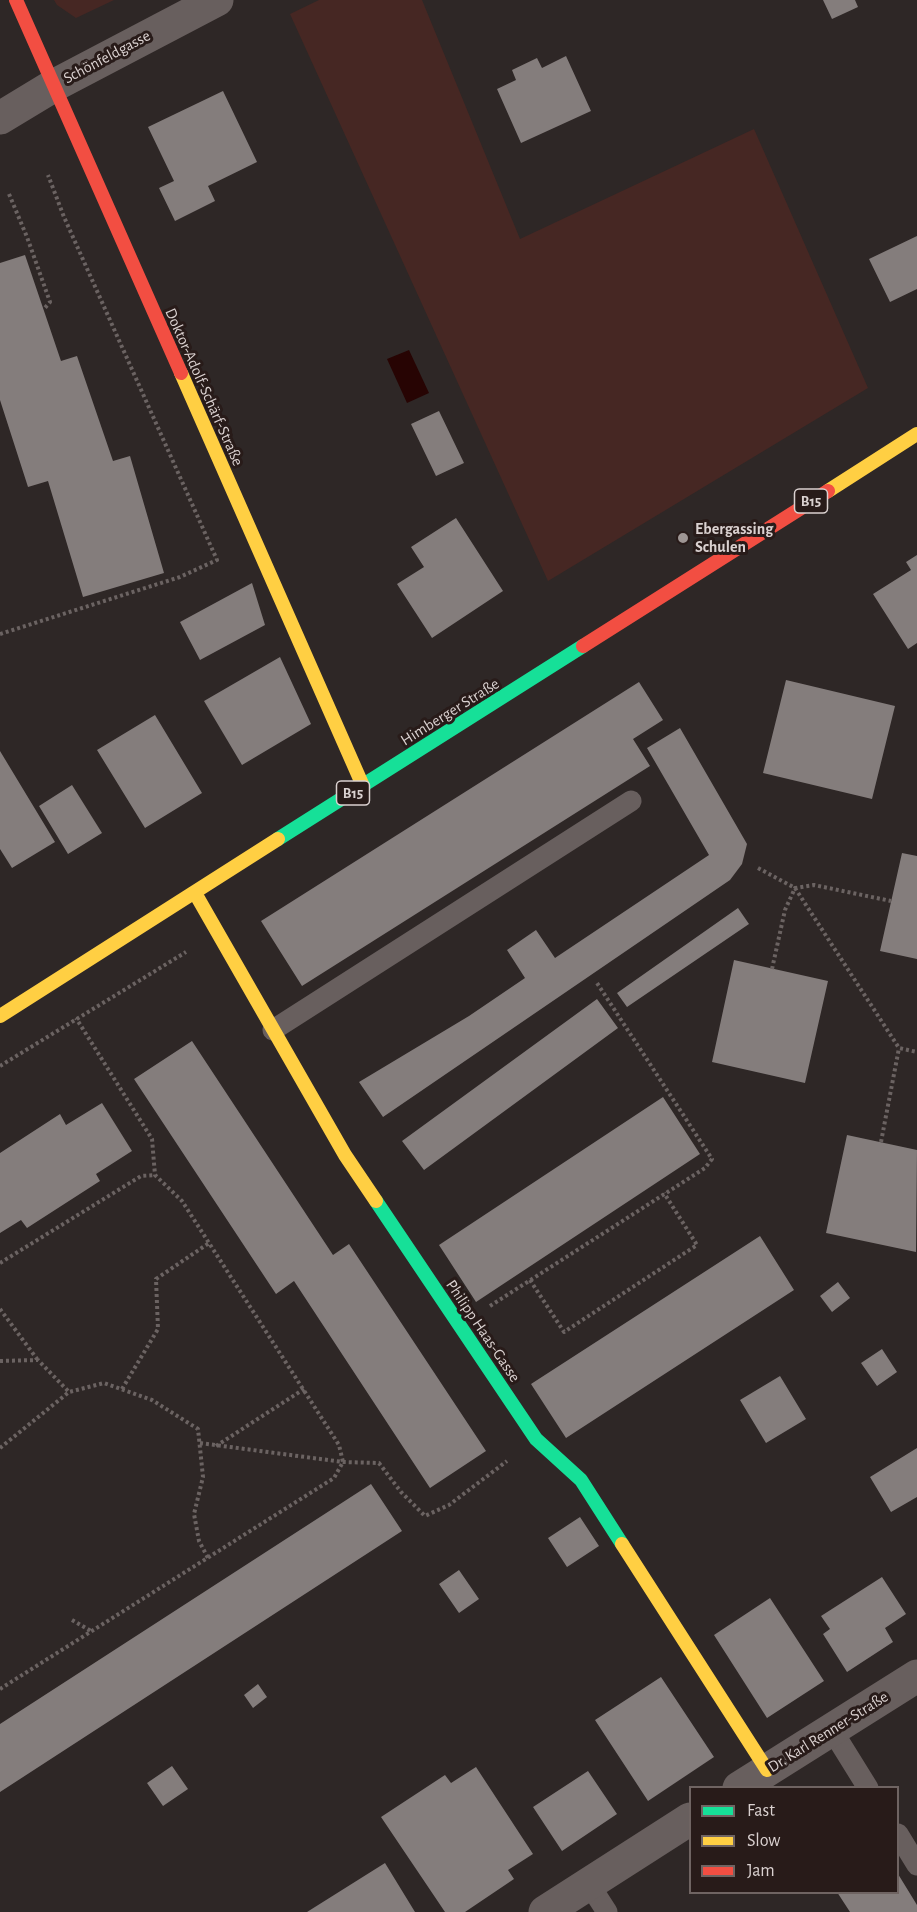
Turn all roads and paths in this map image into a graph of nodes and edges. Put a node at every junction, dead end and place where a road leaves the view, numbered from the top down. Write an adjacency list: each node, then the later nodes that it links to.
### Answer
1 (16, 0): 3 (street, Doktor-Adolf-Schärf-Straße)
2 (217, 0): 3 (street, Schönfeldgasse)
3 (53, 86): 4 (street, Schönfeldgasse); 10 (street, Doktor-Adolf-Schärf-Straße)
4 (0, 118)
5 (48, 175): 9 (path)
6 (9, 194): 7 (path)
7 (44, 309)
8 (917, 434): 10 (street, Himberger Straße / B15)
9 (0, 634)
10 (363, 786): 14 (street, Himberger Straße / B15)
11 (631, 801): 21 (lane)
12 (758, 868): 13 (path)
13 (795, 888): 15 (path); 17 (path); 22 (path)
14 (195, 893): 16 (street, Philipp Haas-Gasse); 19 (street, Himberger Straße / B15)
15 (891, 901)
16 (219, 934): 20 (path); 21 (street, Philipp Haas-Gasse)
17 (772, 969)
18 (597, 983): 27 (path)
19 (0, 1016)
20 (76, 1018): 24 (path); 26 (path)
21 (273, 1029): 32 (street, Philipp Haas-Gasse)
22 (899, 1048): 23 (path); 25 (path)
23 (917, 1052)
24 (0, 1066)
25 (881, 1142)
26 (155, 1175): 28 (path); 29 (path)
27 (664, 1193): 30 (path); 30 (path)
28 (209, 1244): 35 (path); 36 (path)
29 (0, 1263)
30 (530, 1280): 32 (path)
31 (0, 1309): 33 (path)
32 (459, 1326): 38 (street, Philipp Haas-Gasse)
33 (38, 1360): 34 (path); 37 (path)
34 (0, 1361)
35 (122, 1389): 37 (path); 39 (path)
36 (304, 1389): 40 (path); 42 (path)
37 (69, 1392): 41 (path)
38 (536, 1439): 42 (path); 49 (street, Philipp Haas-Gasse)
39 (200, 1443): 40 (path); 43 (path)
40 (215, 1446): 42 (path)
41 (0, 1448)
42 (343, 1462): 43 (path)
43 (208, 1558): 45 (path)
44 (72, 1620): 45 (path)
45 (91, 1631): 47 (path)
46 (917, 1676): 48 (street, Dr. Karl Renner-Straße)
47 (0, 1689)
48 (832, 1730): 49 (street, Dr. Karl Renner-Straße); 51 (lane)
49 (767, 1770): 50 (street, Dr. Karl Renner-Straße)
50 (742, 1786)
51 (867, 1786)
52 (689, 1820): 55 (street)
53 (899, 1837): 54 (lane)
54 (917, 1865)
55 (589, 1884): 56 (street); 57 (lane)
56 (545, 1912)
57 (607, 1912)

